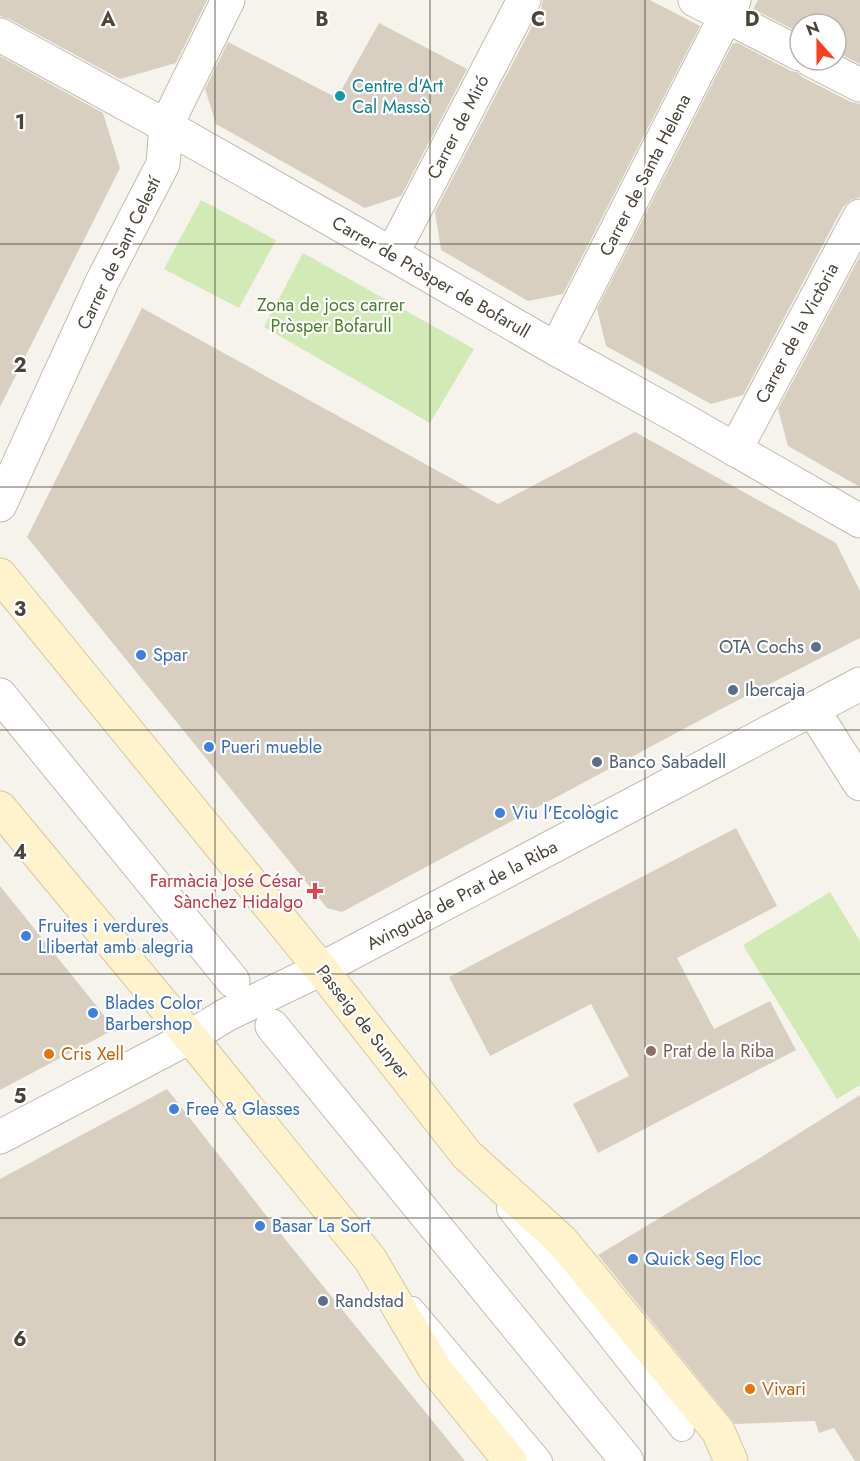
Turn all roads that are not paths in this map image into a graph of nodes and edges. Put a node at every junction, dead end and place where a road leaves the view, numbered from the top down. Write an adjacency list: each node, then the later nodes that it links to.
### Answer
1 (228, 0): 9 (street, Carrer de Sant Celestí)
2 (524, 0): 11 (street, Carrer de Miró)
3 (695, 0): 4 (street)
4 (730, 8): 6 (street); 12 (street, Carrer de Santa Helena)
5 (0, 35): 9 (street, Carrer de Pròsper de Bofarull)
6 (788, 46)
7 (835, 72): 8 (street)
8 (860, 85)
9 (166, 126): 11 (street, Carrer de Pròsper de Bofarull); 14 (street, Carrer de Sant Celestí)
10 (860, 216): 13 (street, Carrer de la Victòria)
11 (392, 254): 12 (street, Carrer de Pròsper de Bofarull)
12 (556, 349): 13 (street, Carrer de Pròsper de Bofarull)
13 (735, 450): 15 (street, Carrer de Pròsper de Bofarull)
14 (0, 505)
15 (860, 521)
16 (0, 575): 22 (street, Passeig de Sunyer)
17 (860, 684): 19 (street, Avinguda de Prat de la Riba)
18 (0, 695): 23 (street)
19 (813, 710): 20 (street); 22 (street, Avinguda de Prat de la Riba)
20 (860, 784)
21 (0, 808): 25 (street)
22 (321, 969): 25 (street, Avinguda de Prat de la Riba); 27 (street, Passeig de Sunyer)
23 (233, 981)
24 (272, 1026): 32 (street)
25 (190, 1037): 26 (street, Avinguda de Prat de la Riba); 28 (street)
26 (0, 1137)
27 (467, 1155): 29 (lane); 33 (street, Passeig de Sunyer)
28 (370, 1259): 30 (street); 31 (lane)
29 (682, 1429)
30 (510, 1461)
31 (540, 1461)
32 (627, 1461)
33 (731, 1461)

